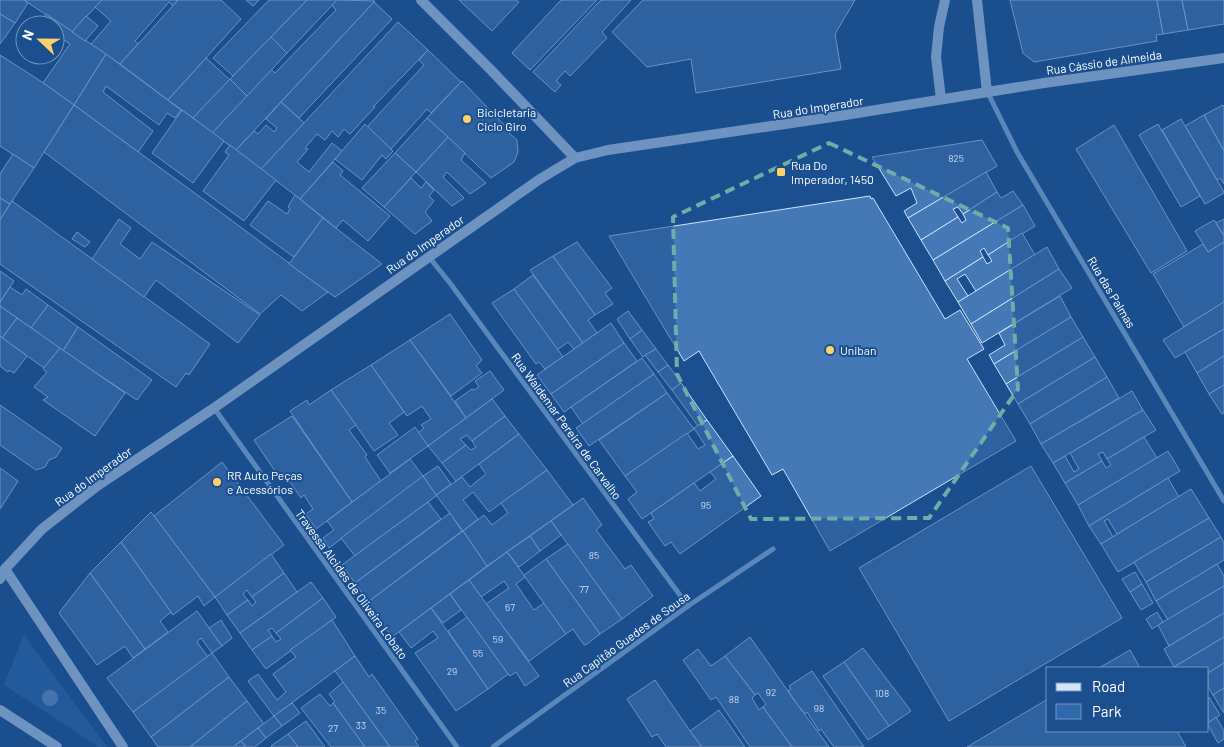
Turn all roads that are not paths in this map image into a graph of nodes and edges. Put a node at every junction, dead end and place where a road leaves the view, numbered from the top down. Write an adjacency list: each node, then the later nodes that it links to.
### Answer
1 (421, 0): 7 (street)
2 (946, 0): 6 (street)
3 (977, 0): 5 (street)
4 (1224, 58): 5 (street, Rua Cássio de Almeida)
5 (987, 92): 6 (street, Rua do Imperador); 10 (street, Rua das Palmas)
6 (941, 100): 7 (street, Rua do Imperador)
7 (575, 158): 8 (street, Rua do Imperador)
8 (429, 257): 9 (street, Rua do Imperador); 14 (street, Rua Waldemar Pereira de Carvalho)
9 (214, 408): 12 (street, Rua do Imperador); 18 (street, Travessa Alcides de Oliveira Lobato)
10 (1224, 501)
11 (772, 549): 14 (street, Rua Capitão Guedes de Sousa)
12 (5, 569): 13 (street, Rua do Imperador); 17 (street)
13 (0, 579)
14 (688, 606): 19 (street, Rua Capitão Guedes de Sousa)
15 (0, 710): 16 (street)
16 (57, 747)
17 (123, 747)
18 (458, 747)
19 (493, 747)

